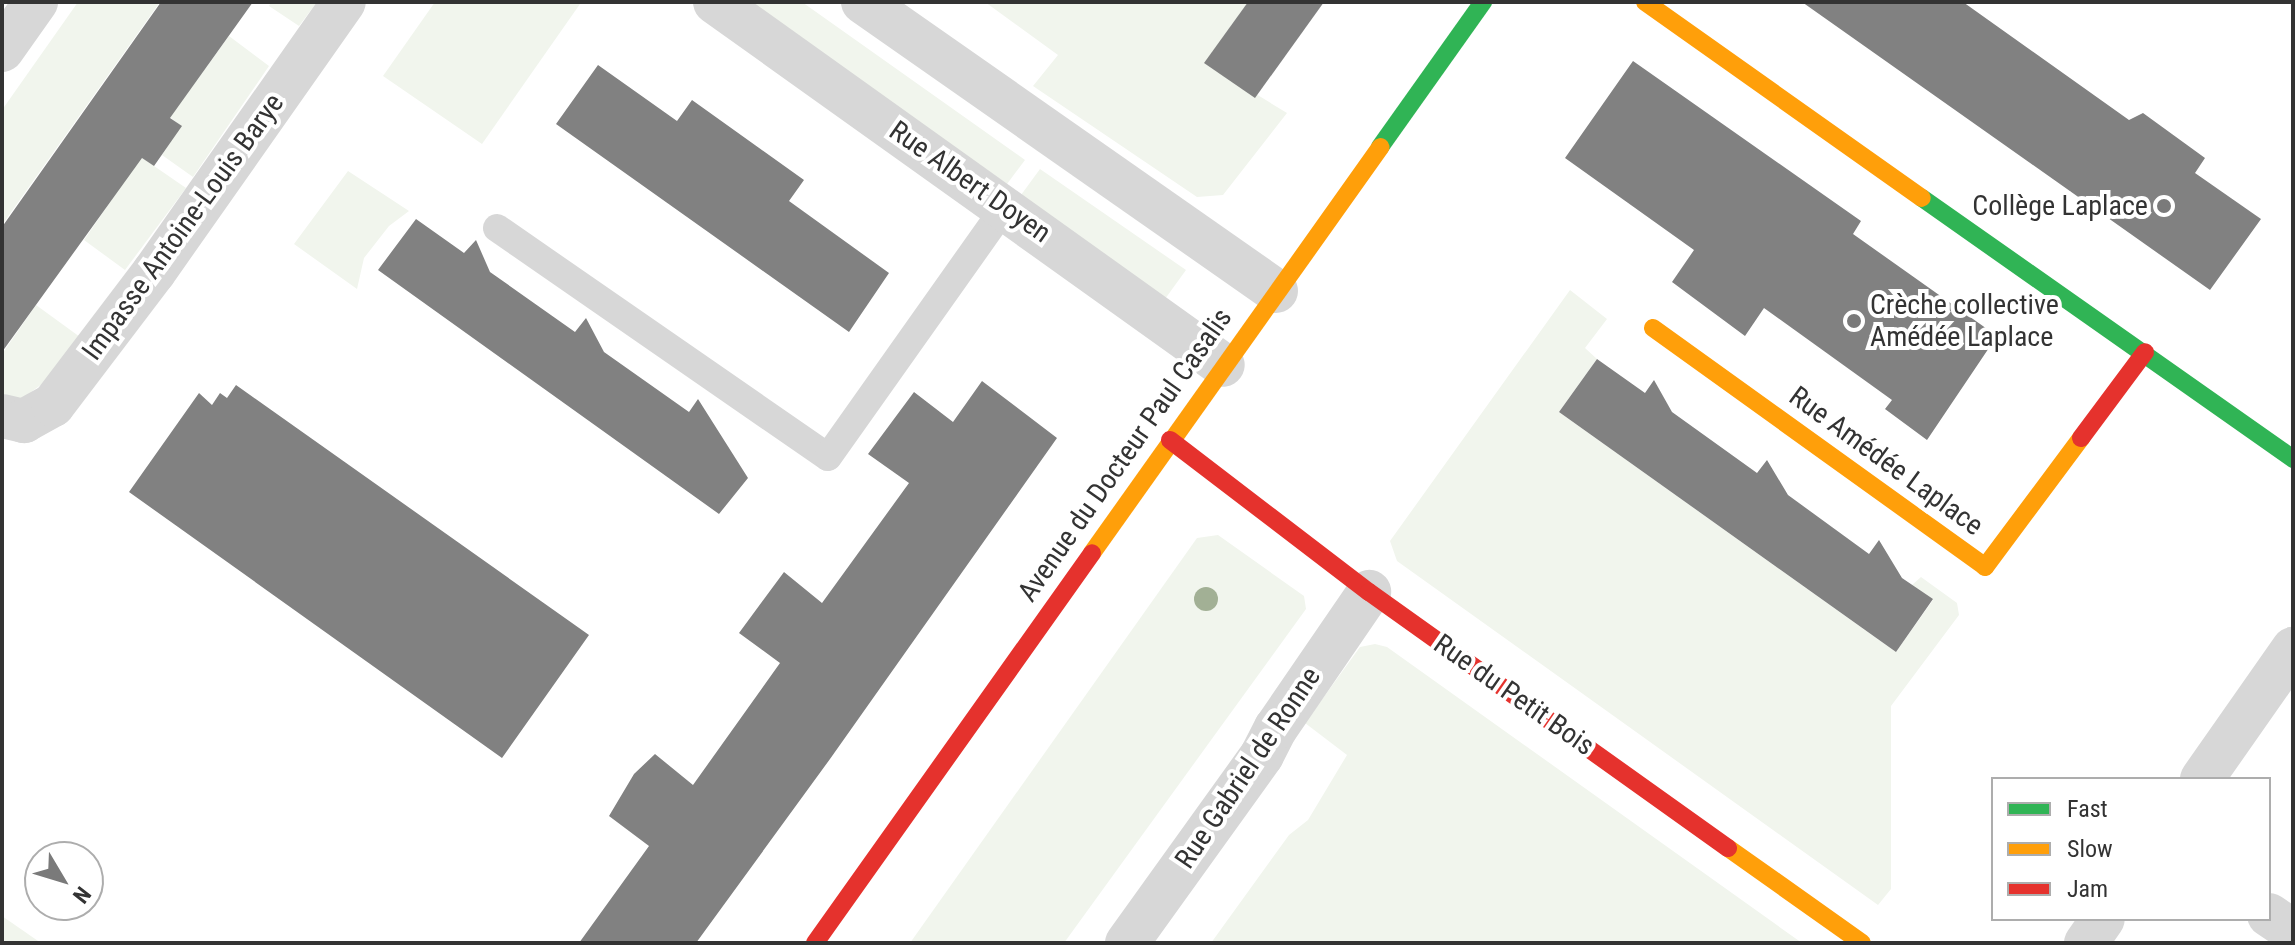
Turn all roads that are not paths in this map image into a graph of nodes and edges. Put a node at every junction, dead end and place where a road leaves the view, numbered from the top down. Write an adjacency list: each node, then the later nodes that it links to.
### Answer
1 (36, 2): 7 (street)
2 (344, 2): 14 (street, Impasse Antoine-Louis Barye)
3 (715, 2): 8 (street, Rue Albert Doyen)
4 (863, 2): 10 (street)
5 (1483, 2): 10 (street, Avenue du Docteur Paul Casalis)
6 (1645, 2): 12 (street)
7 (2, 50)
8 (1005, 207): 9 (lane); 13 (street, Rue Albert Doyen)
9 (497, 228)
10 (1276, 291): 13 (street, Avenue du Docteur Paul Casalis)
11 (1653, 328): 12 (street, Rue Amédée Laplace)
12 (2145, 352): 16 (street)
13 (1223, 365): 15 (street, Avenue du Docteur Paul Casalis)
14 (2, 416)
15 (1170, 440): 17 (street, Rue du Petit Bois); 23 (street, Avenue du Docteur Paul Casalis)
16 (2293, 459)
17 (1369, 592): 24 (street, Rue Gabriel de Ronne); 25 (street, Rue du Petit Bois)
18 (2293, 649): 19 (street)
19 (2203, 777)
20 (2271, 916): 22 (street)
21 (2102, 921): 26 (street)
22 (2293, 931)
23 (815, 943)
24 (1127, 943)
25 (1862, 943)
26 (2086, 943)

